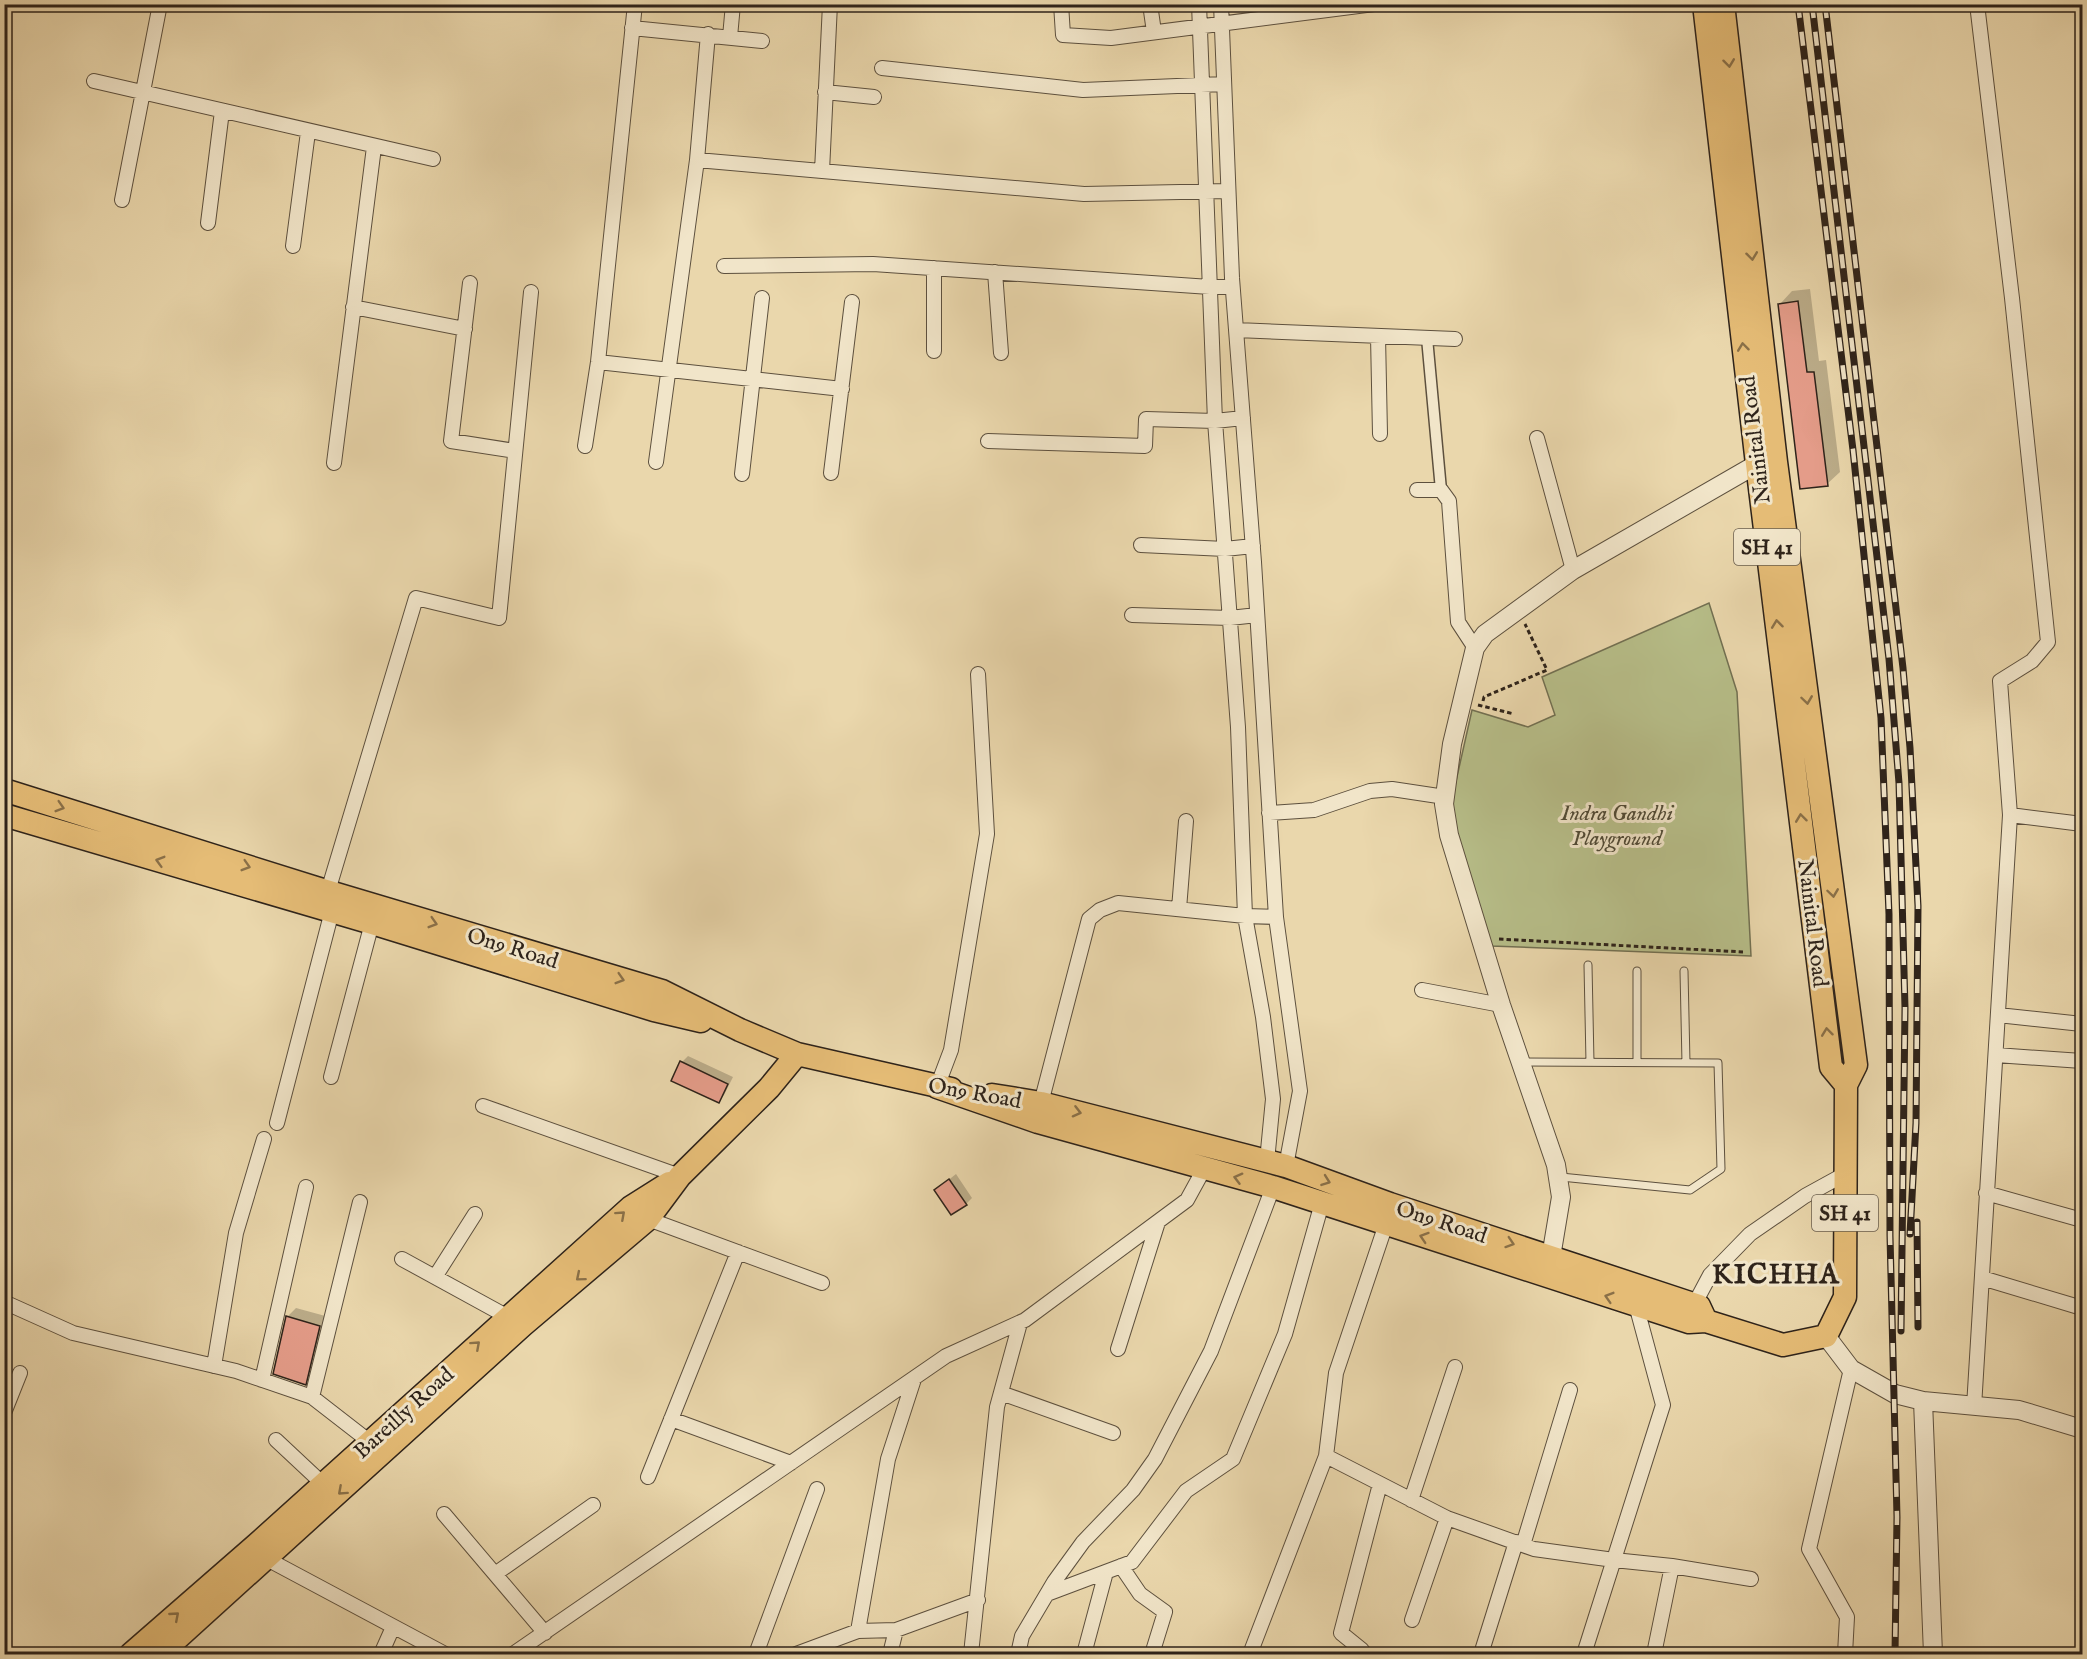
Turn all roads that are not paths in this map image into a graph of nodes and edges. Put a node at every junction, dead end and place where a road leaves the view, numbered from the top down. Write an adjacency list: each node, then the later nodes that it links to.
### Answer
1 (160, 4): 24 (street)
2 (635, 4): 15 (street)
3 (733, 4): 18 (street)
4 (830, 4): 25 (street)
5 (1061, 4): 16 (street)
6 (1150, 4): 16 (street)
7 (1199, 4): 14 (street)
8 (1221, 4): 13 (street)
9 (1374, 4): 13 (street)
10 (1704, 4): 68 (main road, Nainital Road / SH 41, one-way to 10)
11 (1723, 4): 110 (main road, Nainital Road, one-way to 110)
12 (1977, 4): 86 (street)
13 (1222, 24): 14 (street); 22 (street)
14 (1200, 26): 16 (street); 23 (street)
15 (632, 28): 17 (street); 55 (street)
16 (1154, 32)
17 (708, 34): 18 (street); 31 (street)
18 (730, 37): 19 (street)
19 (762, 40)
20 (882, 68): 23 (street)
21 (94, 81): 24 (street)
22 (1224, 84): 23 (street); 33 (street)
23 (1202, 85): 34 (street)
24 (142, 92): 27 (street); 35 (street)
25 (825, 92): 26 (street); 32 (street)
26 (874, 97)
27 (222, 111): 28 (street); 36 (street)
28 (308, 132): 29 (street); 37 (street)
29 (374, 147): 30 (street); 47 (street)
30 (433, 159)
31 (697, 160): 32 (street); 56 (street)
32 (822, 171): 34 (street)
33 (1228, 191): 34 (street); 43 (street)
34 (1206, 193): 42 (street)
35 (122, 200)
36 (208, 223)
37 (293, 246)
38 (724, 266): 39 (street)
39 (934, 268): 40 (street); 53 (street)
40 (995, 272): 42 (street); 54 (street)
41 (470, 283): 48 (street)
42 (1210, 287): 43 (street); 60 (street)
43 (1232, 287): 49 (street)
44 (531, 292): 65 (street)
45 (762, 298): 57 (street)
46 (852, 302): 58 (street)
47 (353, 307): 48 (street); 66 (street)
48 (465, 329): 65 (street)
49 (1236, 330): 50 (street); 59 (street)
50 (1378, 336): 51 (street); 61 (street)
51 (1427, 338): 52 (street); 72 (street)
52 (1455, 339)
53 (934, 351)
54 (1001, 353)
55 (598, 362): 56 (street); 64 (street)
56 (669, 370): 57 (street); 67 (street)
57 (753, 380): 58 (street); 70 (street)
58 (842, 389): 69 (street)
59 (1243, 418): 60 (street); 74 (street)
60 (1215, 421): 63 (street); 75 (street)
61 (1380, 434)
62 (1537, 438): 76 (street)
63 (988, 441)
64 (585, 446)
65 (515, 451): 89 (street)
66 (334, 462)
67 (656, 462)
68 (1757, 464): 76 (street); 110 (main road, Nainital Road / SH 41, one-way to 68)
69 (831, 473)
70 (742, 474)
71 (1417, 490): 72 (street)
72 (1441, 490): 80 (street)
73 (1141, 545): 75 (street)
74 (1253, 546): 75 (street); 78 (street)
75 (1225, 549): 79 (street)
76 (1573, 570): 80 (street)
77 (1132, 615): 79 (street)
78 (1257, 615): 79 (street); 84 (street)
79 (1230, 618): 91 (street)
80 (1475, 648): 83 (street)
81 (978, 674): 111 (street)
82 (4, 790): 89 (main road, On9 Road, one-way to 89)
83 (1445, 797): 84 (street); 98 (street)
84 (1269, 813): 92 (street)
85 (4, 815): 89 (main road, one-way to 85)
86 (2010, 815): 88 (street); 99 (street)
87 (1186, 821): 90 (street)
88 (2082, 824)
89 (330, 901): 93 (main road); 101 (main road, On9 Road, one-way to 101); 114 (street)
90 (1179, 909): 91 (street); 112 (street)
91 (1245, 916): 92 (street); 116 (street)
92 (1276, 917): 116 (street)
93 (372, 923): 101 (main road); 109 (street)
94 (1588, 965): 106 (lane)
95 (1637, 971): 107 (lane)
96 (1684, 971): 108 (lane)
97 (1422, 990): 98 (street)
98 (1502, 1005): 105 (street)
99 (1998, 1016): 100 (street); 103 (street)
100 (2082, 1024)
101 (740, 1030): 102 (main road, On9 Road)
102 (797, 1054): 111 (main road, On9 Road); 119 (main road, Bareilly Road)
103 (1996, 1055): 104 (street); 123 (street)
104 (2082, 1061)
105 (1521, 1062): 106 (lane); 120 (street)
106 (1590, 1062): 107 (lane)
107 (1637, 1062): 108 (lane)
108 (1686, 1063): 120 (lane)
109 (331, 1077)
110 (1846, 1085): 118 (main road, Nainital Road / SH 41)
111 (937, 1087): 112 (main road, On9 Road); 117 (main road)
112 (1041, 1103): 116 (main road, On9 Road, one-way to 116)
113 (483, 1106): 119 (street)
114 (277, 1123)
115 (264, 1139): 145 (street)
116 (1276, 1164): 132 (main road, On9 Road, one-way to 132)
117 (1204, 1169): 122 (main road, one-way to 117); 129 (street)
118 (1845, 1174): 140 (street); 143 (main road, Nainital Road / SH 41)
119 (680, 1176): 127 (main road, Bareilly Road); 141 (main road, Bareilly Road, one-way to 119)
120 (1558, 1176): 132 (street)
121 (306, 1187): 150 (street)
122 (1273, 1187): 125 (main road); 180 (street)
123 (1986, 1193): 128 (street); 135 (street)
124 (360, 1202): 153 (street)
125 (1322, 1203): 130 (main road); 175 (street)
126 (474, 1215): 134 (street)
127 (648, 1219): 131 (street); 173 (main road, Bareilly Road, one-way to 173)
128 (2082, 1220)
129 (1158, 1222): 142 (street); 144 (street)
130 (1386, 1224): 138 (main road, one-way to 130); 162 (street)
131 (738, 1252): 136 (street); 157 (street)
132 (1551, 1257): 140 (main road, On9 Road)
133 (402, 1259): 134 (street)
134 (435, 1277): 141 (street)
135 (1982, 1278): 139 (street); 155 (street)
136 (822, 1282)
137 (4, 1302): 145 (street)
138 (1636, 1305): 140 (main road); 174 (street)
139 (2082, 1308)
140 (1700, 1313): 143 (main road, On9 Road)
141 (508, 1317): 161 (main road, Bareilly Road, one-way to 141)
142 (1020, 1323): 149 (street); 152 (street)
143 (1826, 1336): 147 (street)
144 (1118, 1349)
145 (214, 1366): 150 (street)
146 (1455, 1367): 168 (street)
147 (1851, 1369): 154 (street); 204 (street)
148 (20, 1373): 156 (street)
149 (914, 1379): 163 (street); 184 (street)
150 (262, 1380): 153 (street)
151 (1570, 1390): 172 (street)
152 (1001, 1393): 159 (street); 181 (street)
153 (312, 1397): 161 (street)
154 (1923, 1401): 155 (street); 205 (street)
155 (1974, 1407): 158 (street)
156 (4, 1413)
157 (671, 1419): 163 (street); 164 (street)
158 (2082, 1429)
159 (1113, 1433)
160 (276, 1440): 165 (street)
161 (370, 1442): 165 (main road, Bareilly Road)
162 (1326, 1456): 166 (street); 199 (street)
163 (791, 1463): 186 (street)
164 (648, 1477)
165 (323, 1484): 187 (main road, Bareilly Road, one-way to 165)
166 (1380, 1484): 168 (street); 200 (street)
167 (817, 1489): 192 (street)
168 (1411, 1500): 171 (street)
169 (593, 1505): 178 (street)
170 (444, 1514): 178 (street)
171 (1447, 1518): 172 (street); 182 (street)
172 (1520, 1544): 174 (street); 201 (street)
173 (267, 1559): 183 (street); 188 (main road, Bareilly Road)
174 (1614, 1560): 176 (street); 202 (street)
175 (1121, 1566): 177 (street); 198 (street)
176 (1672, 1566): 179 (street); 203 (street)
177 (1106, 1572): 180 (street); 197 (street)
178 (495, 1574): 186 (street)
179 (1751, 1579)
180 (1047, 1594): 196 (street)
181 (978, 1600): 185 (street); 195 (street)
182 (1412, 1620)
183 (393, 1627): 189 (street); 190 (street)
184 (858, 1630): 185 (street); 193 (street)
185 (896, 1630): 194 (street)
186 (545, 1632): 191 (street)
187 (130, 1654)
188 (160, 1654)
189 (381, 1654)
190 (445, 1654)
191 (513, 1654)
192 (756, 1654)
193 (796, 1654)
194 (890, 1654)
195 (971, 1654)
196 (1018, 1654)
197 (1084, 1654)
198 (1152, 1654)
199 (1250, 1654)
200 (1362, 1654)
201 (1481, 1654)
202 (1584, 1654)
203 (1654, 1654)
204 (1845, 1654)
205 (1933, 1654)

